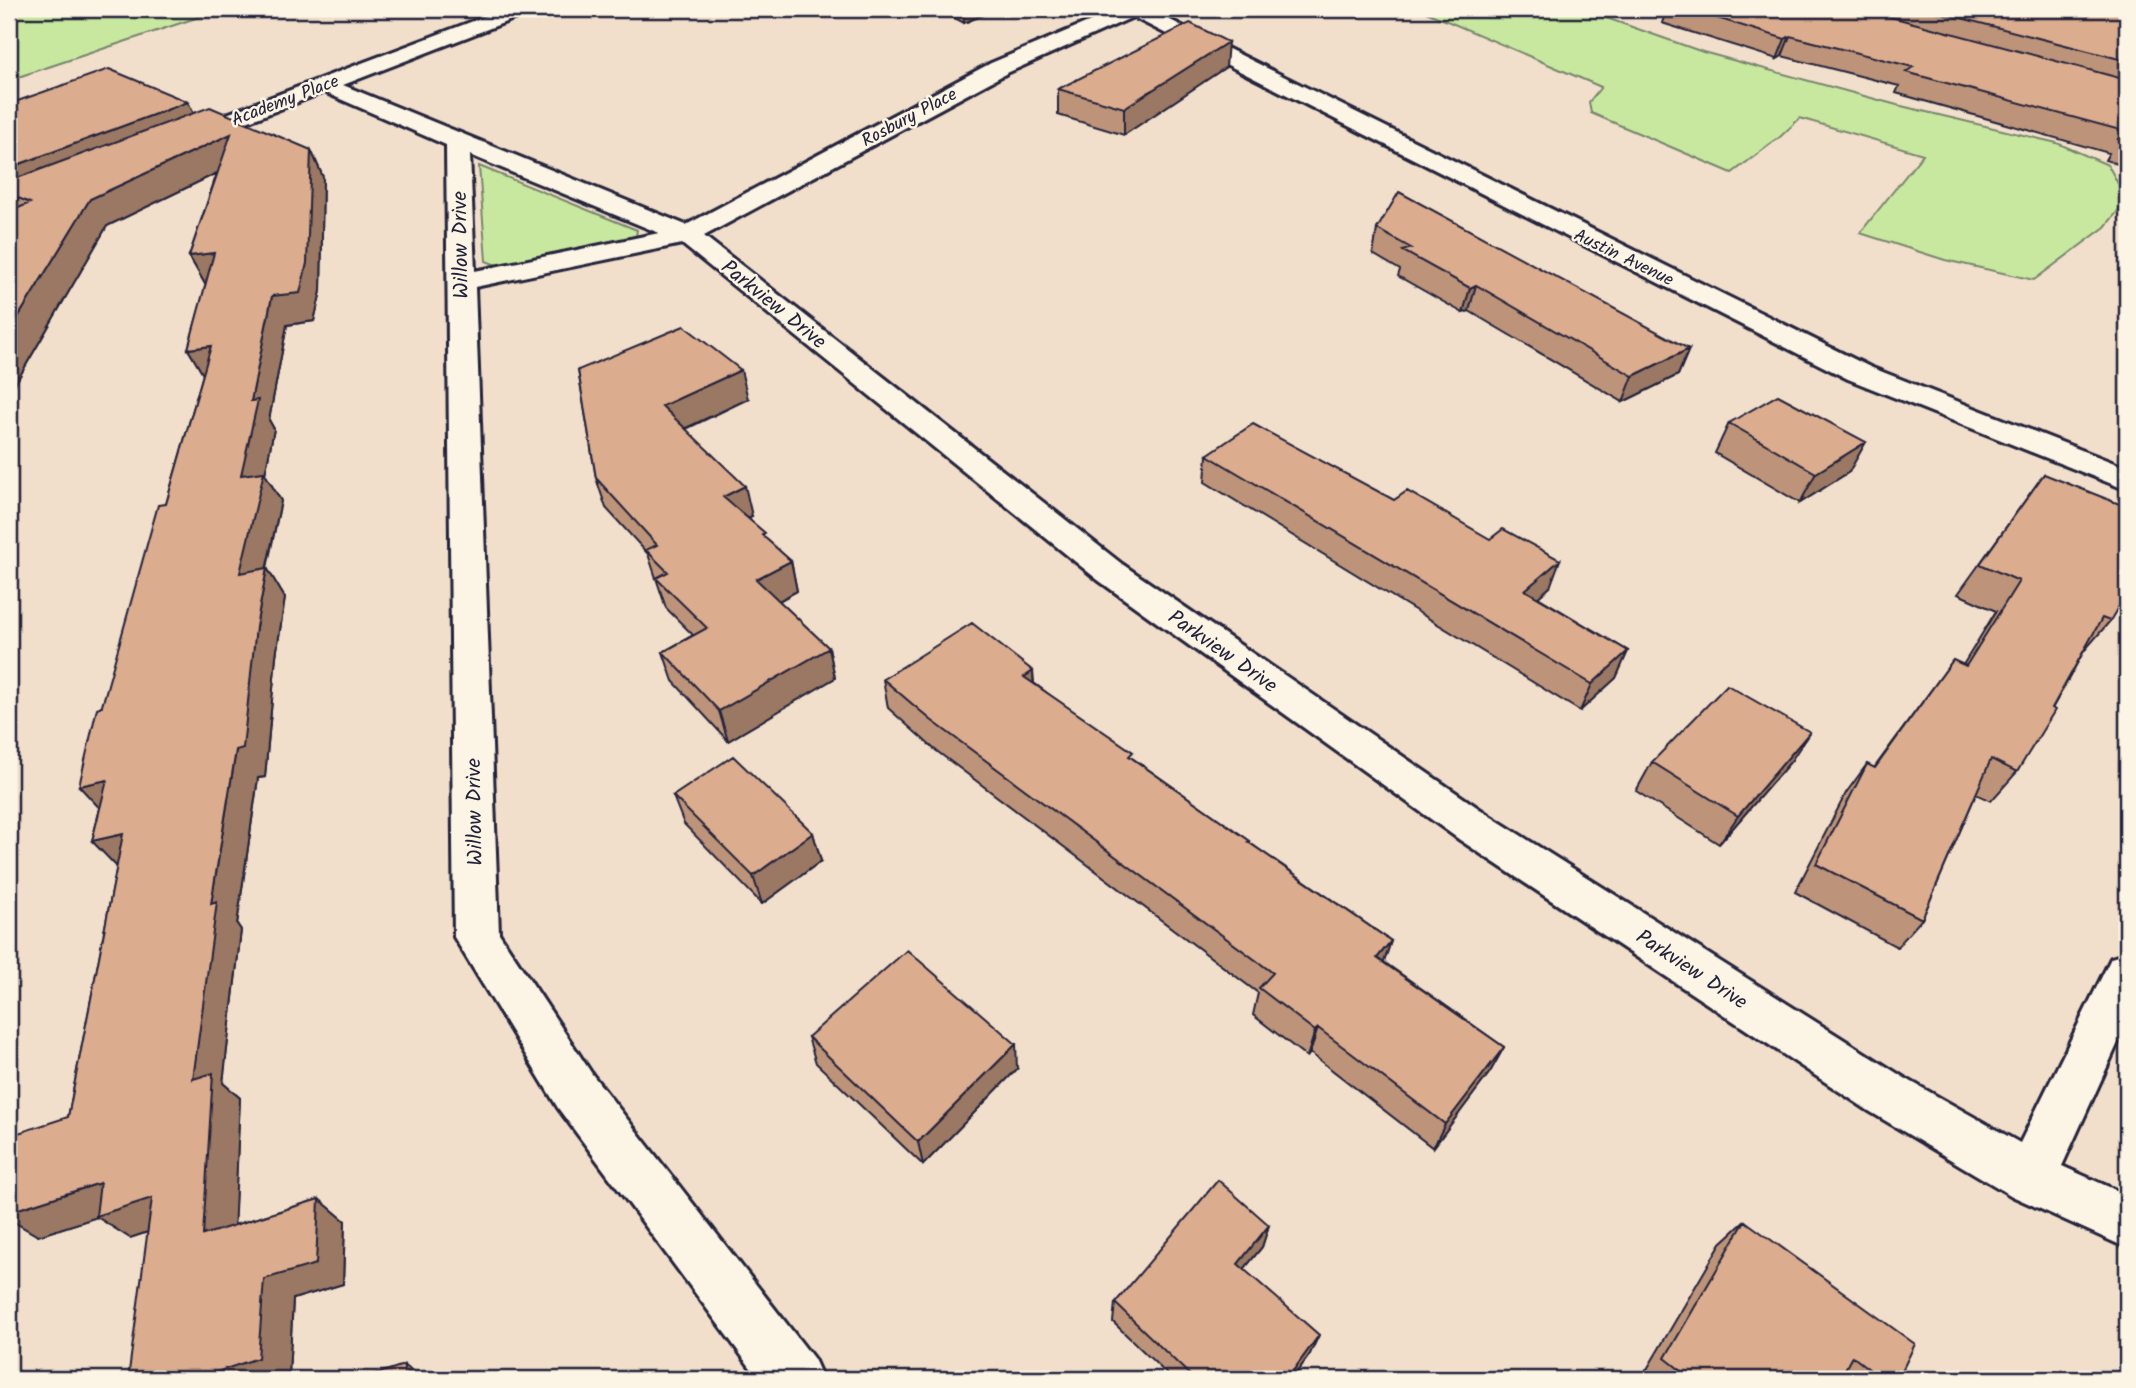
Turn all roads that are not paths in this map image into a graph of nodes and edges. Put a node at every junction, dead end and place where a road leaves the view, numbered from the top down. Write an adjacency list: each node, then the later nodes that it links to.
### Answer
1 (522, 9): 3 (street, Academy Place)
2 (1134, 9): 6 (street, Rosbury Place); 8 (street, Austin Avenue)
3 (324, 85): 4 (street, Parkview Drive); 5 (street, Academy Place)
4 (458, 142): 6 (street, Parkview Drive); 7 (street, Willow Drive)
5 (173, 143)
6 (687, 235): 7 (street, Rosbury Place); 10 (street, Parkview Drive)
7 (461, 282): 12 (street, Willow Drive)
8 (2127, 480)
9 (2127, 973): 10 (street)
10 (2030, 1178): 11 (street, Parkview Drive)
11 (2127, 1222)
12 (794, 1379)

